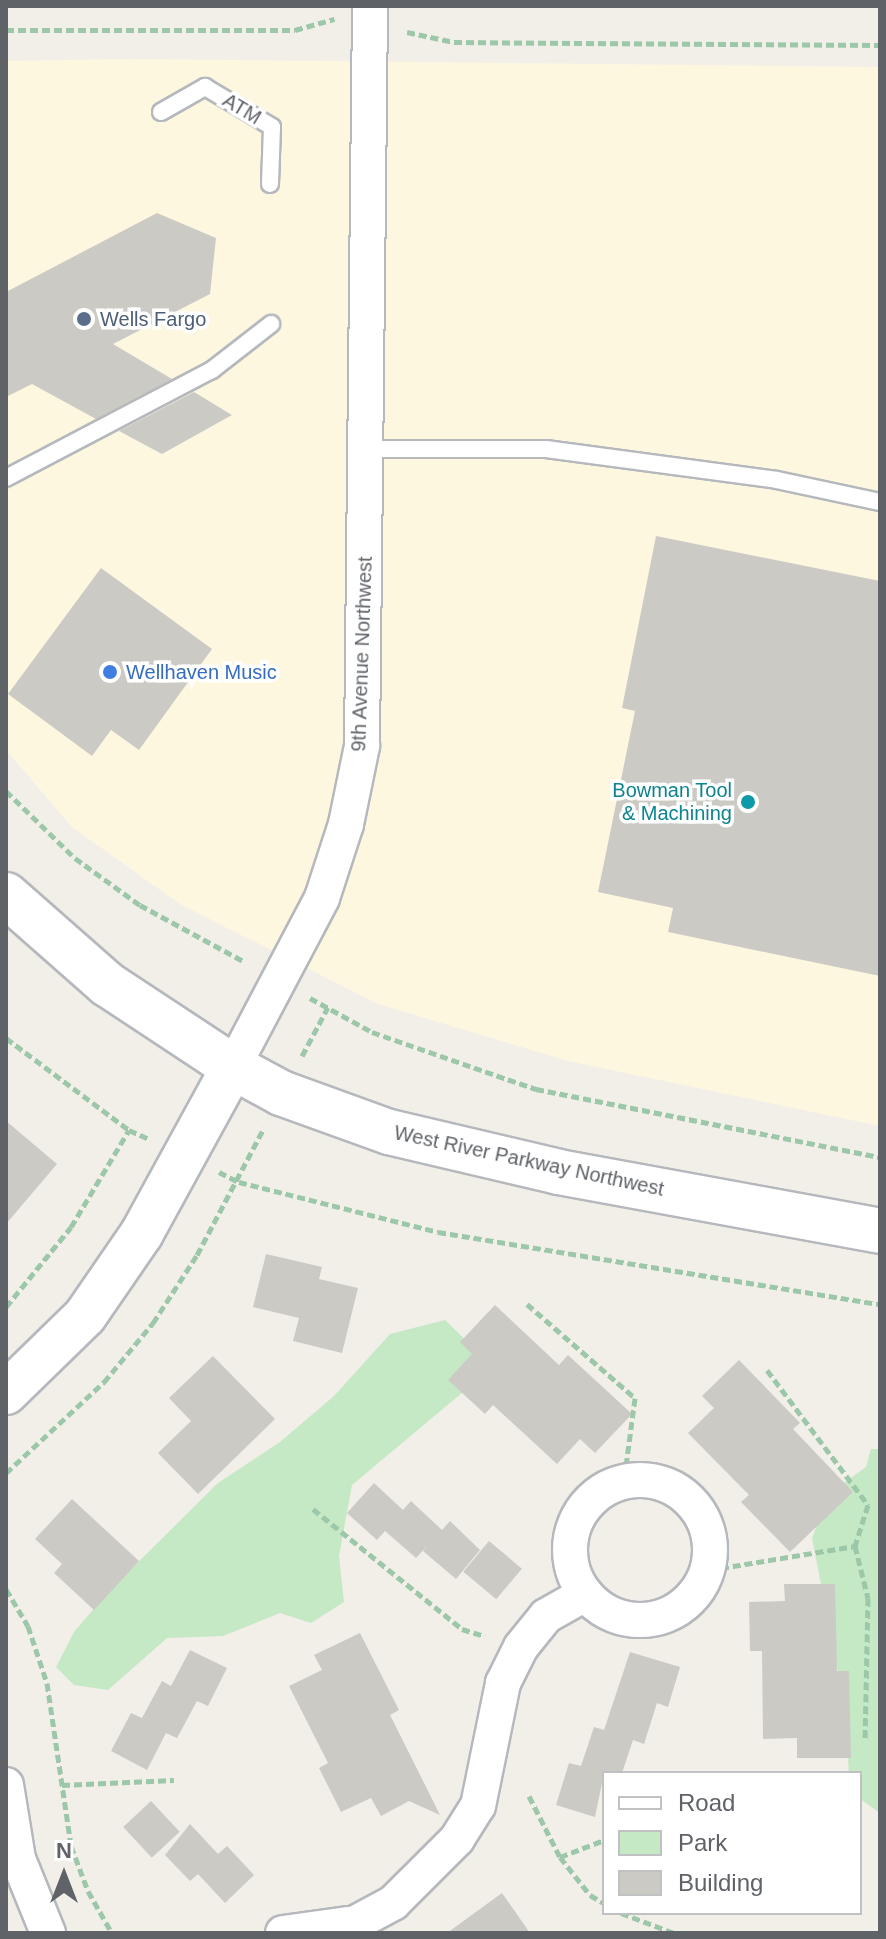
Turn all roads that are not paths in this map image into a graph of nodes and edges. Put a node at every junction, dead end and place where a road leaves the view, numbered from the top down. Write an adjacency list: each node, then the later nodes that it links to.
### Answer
1 (370, 15): 5 (street, 9th Avenue Northwest)
2 (161, 112): 3 (lane, ATM)
3 (270, 184)
4 (271, 324): 6 (lane)
5 (367, 449): 7 (lane); 9 (street, 9th Avenue Northwest)
6 (6, 478)
7 (880, 502)
8 (6, 895): 9 (main road, West River Parkway Northwest)
9 (233, 1067): 10 (main road, West River Parkway Northwest); 11 (street, 9th Avenue Northwest)
10 (880, 1231)
11 (6, 1393)
12 (585, 1594): 12 (street); 14 (street)
13 (6, 1785): 15 (street)
14 (343, 1928): 16 (street)
15 (48, 1933)
16 (283, 1933)

